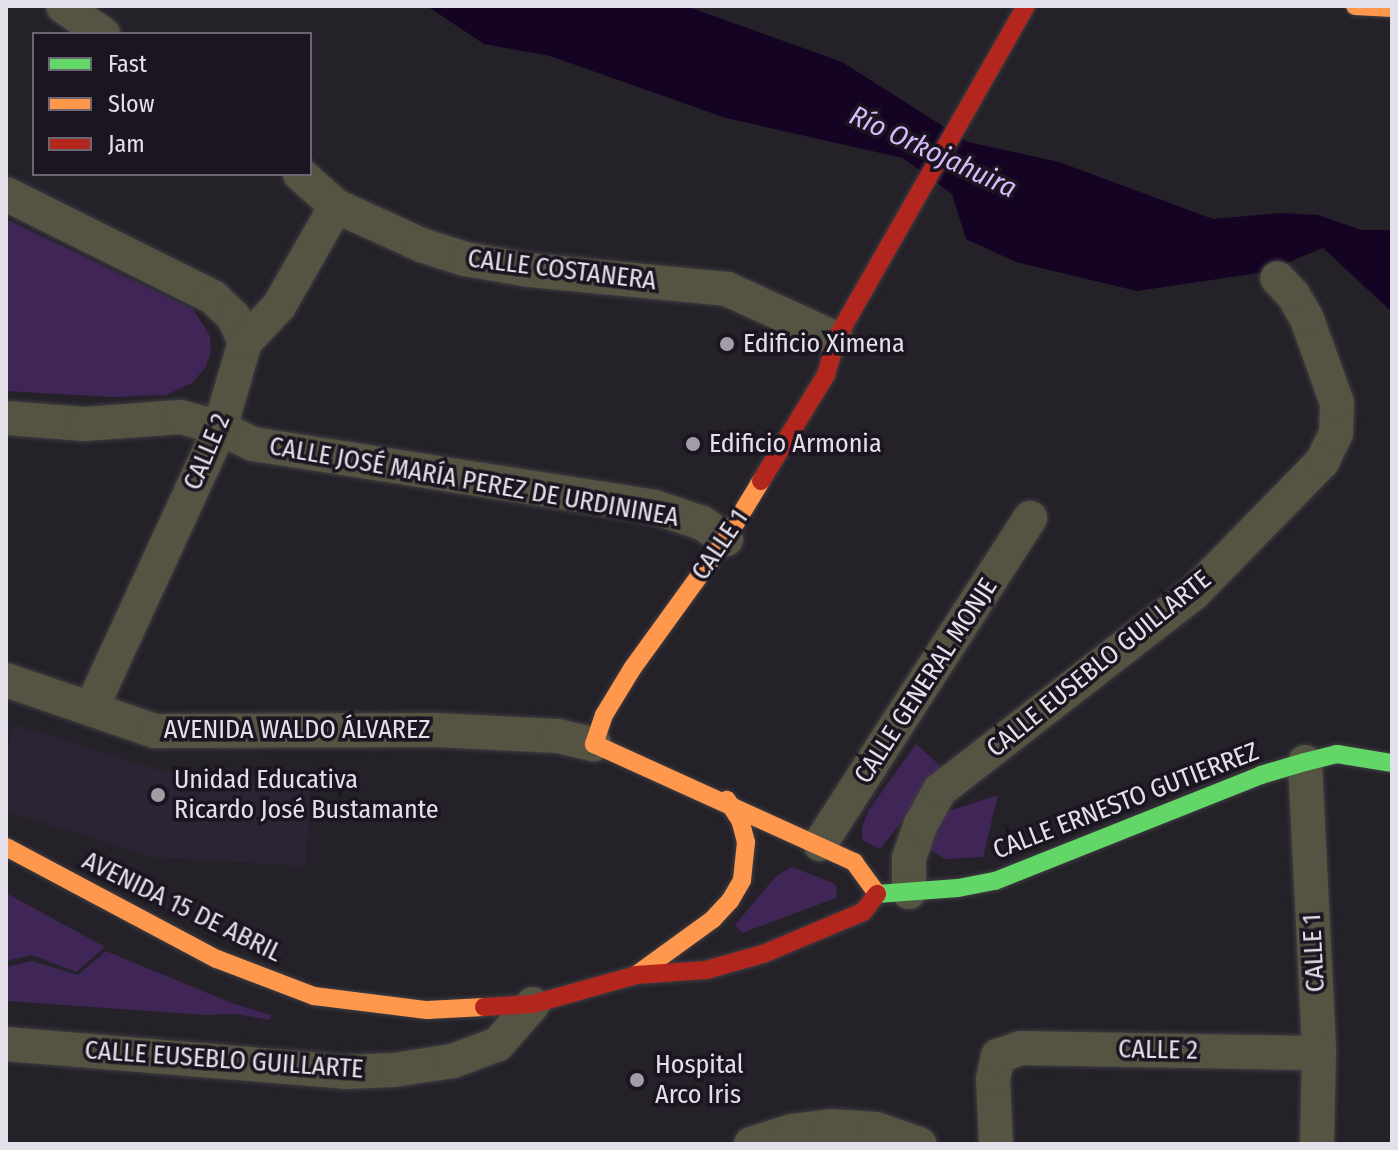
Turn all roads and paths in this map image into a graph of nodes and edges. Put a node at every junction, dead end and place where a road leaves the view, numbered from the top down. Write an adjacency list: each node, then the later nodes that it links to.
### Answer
1 (63, 6): 5 (street)
2 (1026, 6): 10 (main road, CALLE 1)
3 (1355, 6): 4 (main road)
4 (1392, 8)
5 (100, 32)
6 (302, 176): 8 (street, CALLE COSTANERA)
7 (6, 194): 11 (street)
8 (336, 206): 10 (street, CALLE COSTANERA); 11 (street, CALLE 2)
9 (1277, 278): 24 (street, CALLE EUSEBLO GUILLARTE)
10 (836, 339): 15 (main road, CALLE 1)
11 (245, 342): 13 (street, CALLE 2)
12 (6, 418): 13 (street, CALLE JOSÉ MARÍA PEREZ DE URDININEA)
13 (220, 428): 15 (street, CALLE JOSÉ MARÍA PEREZ DE URDININEA); 17 (street, CALLE 2)
14 (1030, 518): 22 (street, CALLE GENERAL MONJE)
15 (726, 539): 18 (main road, CALLE 1)
16 (6, 680): 17 (street, AVENIDA WALDO ÁLVAREZ)
17 (91, 709): 18 (street, AVENIDA WALDO ÁLVAREZ)
18 (594, 744): 21 (main road)
19 (1305, 762): 20 (main road, CALLE ERNESTO GUTIERREZ); 24 (main road, CALLE ERNESTO GUTIERREZ); 28 (street, CALLE 1)
20 (1392, 763)
21 (727, 800): 22 (main road); 25 (main road)
22 (820, 844): 24 (main road)
23 (6, 847): 26 (main road, AVENIDA 15 DE ABRIL)
24 (893, 893): 25 (main road)
25 (636, 975): 26 (main road)
26 (533, 1004): 27 (street, CALLE EUSEBLO GUILLARTE)
27 (6, 1044)
28 (1319, 1053): 31 (street, CALLE 2); 32 (street, CALLE 1)
29 (751, 1144): 30 (street)
30 (919, 1144)
31 (996, 1144)
32 (1317, 1144)

